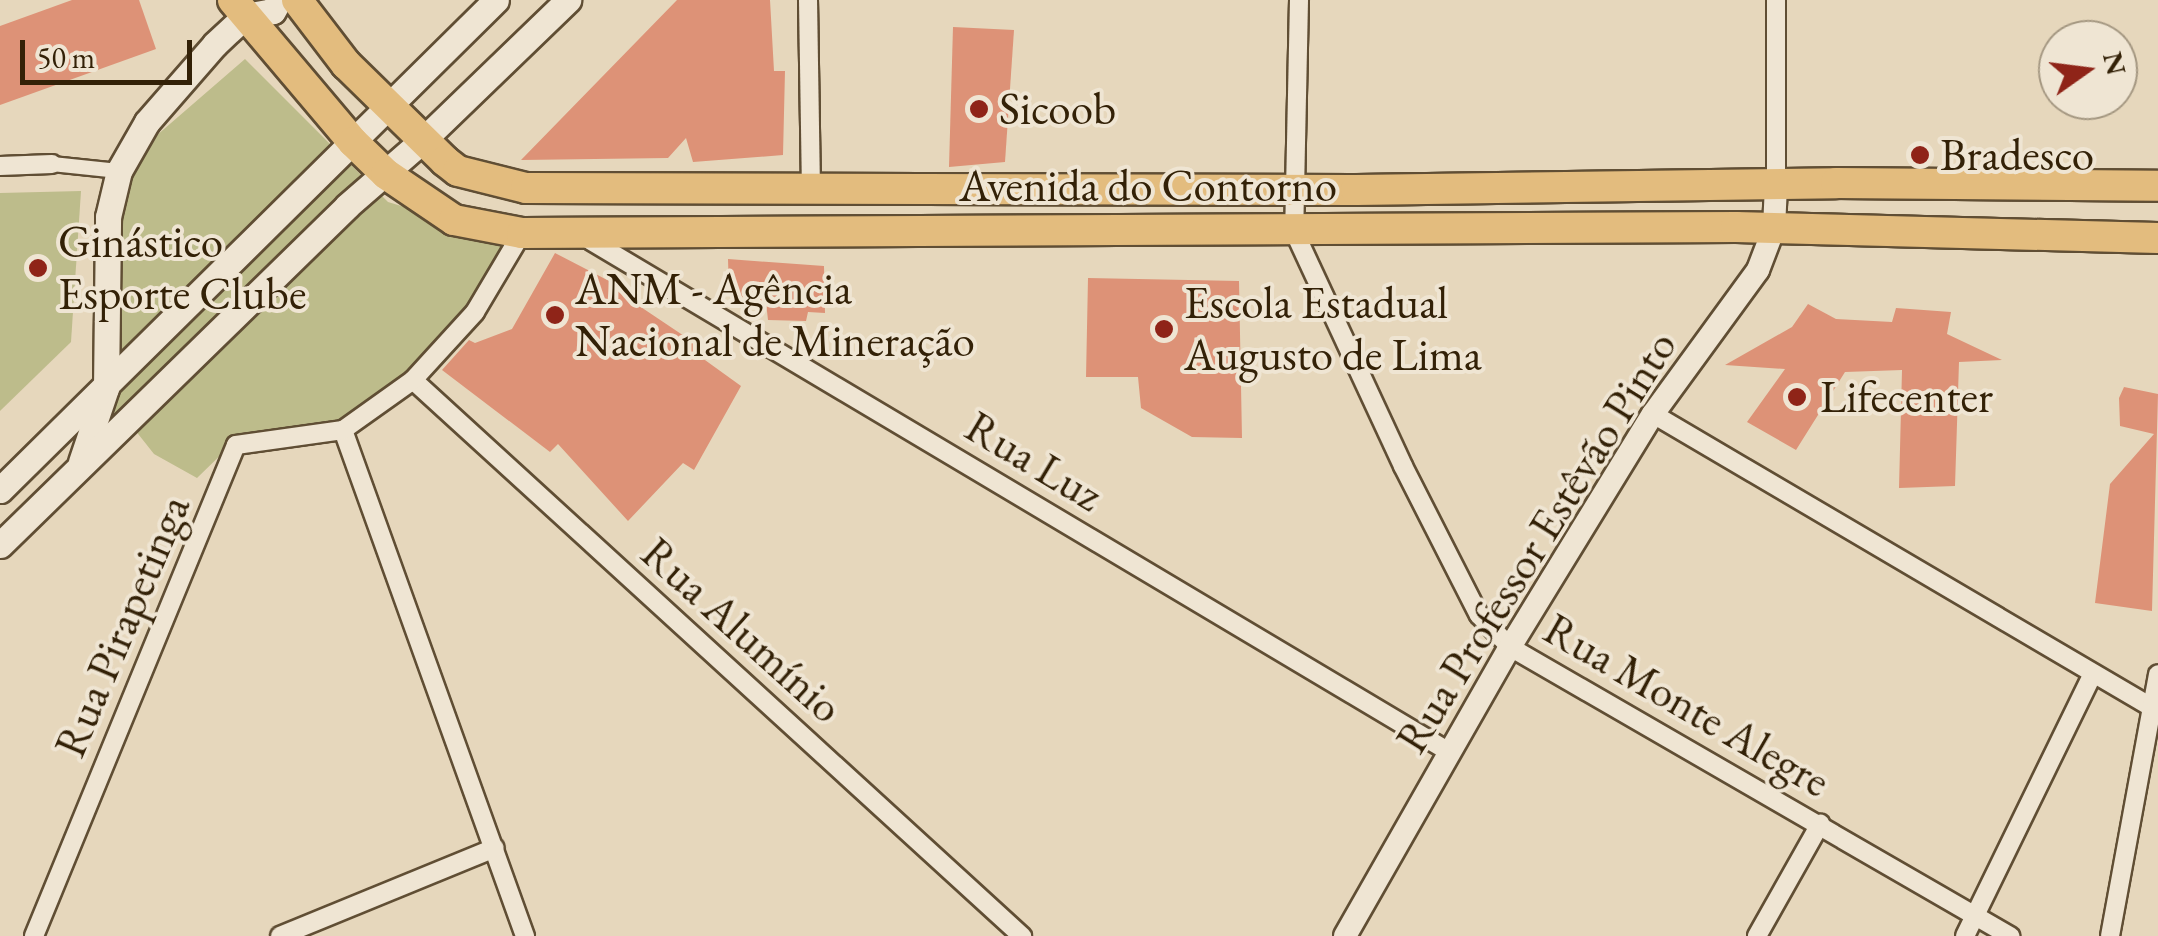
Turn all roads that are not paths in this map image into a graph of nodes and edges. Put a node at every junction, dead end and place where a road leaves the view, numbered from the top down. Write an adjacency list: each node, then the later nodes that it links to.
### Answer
1 (496, 0): 8 (main road)
2 (568, 0): 9 (main road)
3 (808, 0): 17 (street)
4 (1299, 0): 18 (street)
5 (1776, 0): 15 (street)
6 (297, 3): 7 (main road); 8 (main road, Avenida do Contorno)
7 (239, 8): 10 (main road, Avenida do Contorno); 13 (main road)
8 (387, 106): 9 (main road, Avenida do Contorno); 10 (main road)
9 (423, 140): 14 (main road); 17 (main road, Avenida do Contorno)
10 (353, 142): 14 (main road, Avenida do Contorno); 25 (main road)
11 (52, 164): 12 (street); 13 (street)
12 (0, 166)
13 (119, 170): 25 (main road)
14 (386, 174): 21 (main road, Avenida do Contorno); 28 (main road)
15 (1776, 186): 16 (main road, Avenida do Contorno); 18 (main road, Avenida do Contorno); 19 (street, Rua Professor Estêvão Pinto)
16 (2158, 186)
17 (811, 188): 18 (main road, Avenida do Contorno)
18 (1298, 189): 20 (street)
19 (1774, 228): 20 (main road, Avenida do Contorno); 23 (main road, Avenida do Contorno); 26 (street, Rua Professor Estêvão Pinto)
20 (1294, 231): 22 (main road, Avenida do Contorno); 31 (street, Rua Monte Alegre)
21 (522, 233): 22 (main road, Avenida do Contorno); 24 (street)
22 (578, 233): 35 (street, Rua Luz)
23 (2158, 238)
24 (413, 380): 27 (street); 42 (street, Rua Alumínio)
25 (106, 388): 28 (main road); 29 (main road)
26 (1652, 414): 31 (street, Rua Professor Estêvão Pinto); 32 (street)
27 (343, 430): 37 (street); 39 (street, Rua Pirapetinga)
28 (80, 467): 30 (main road)
29 (0, 490)
30 (0, 545)
31 (1510, 648): 35 (street, Rua Professor Estêvão Pinto); 36 (street, Rua Monte Alegre)
32 (2093, 674): 34 (street); 38 (street)
33 (2158, 674): 34 (street)
34 (2151, 707): 47 (street)
35 (1451, 753): 43 (street, Rua Professor Estêvão Pinto)
36 (1820, 824): 38 (street, Rua Monte Alegre); 44 (street)
37 (495, 848): 40 (street); 41 (street)
38 (1976, 916): 45 (street); 46 (street, Rua Monte Alegre)
39 (34, 936)
40 (280, 936)
41 (525, 936)
42 (1022, 936)
43 (1344, 936)
44 (1757, 936)
45 (1965, 936)
46 (2010, 936)
47 (2110, 936)

